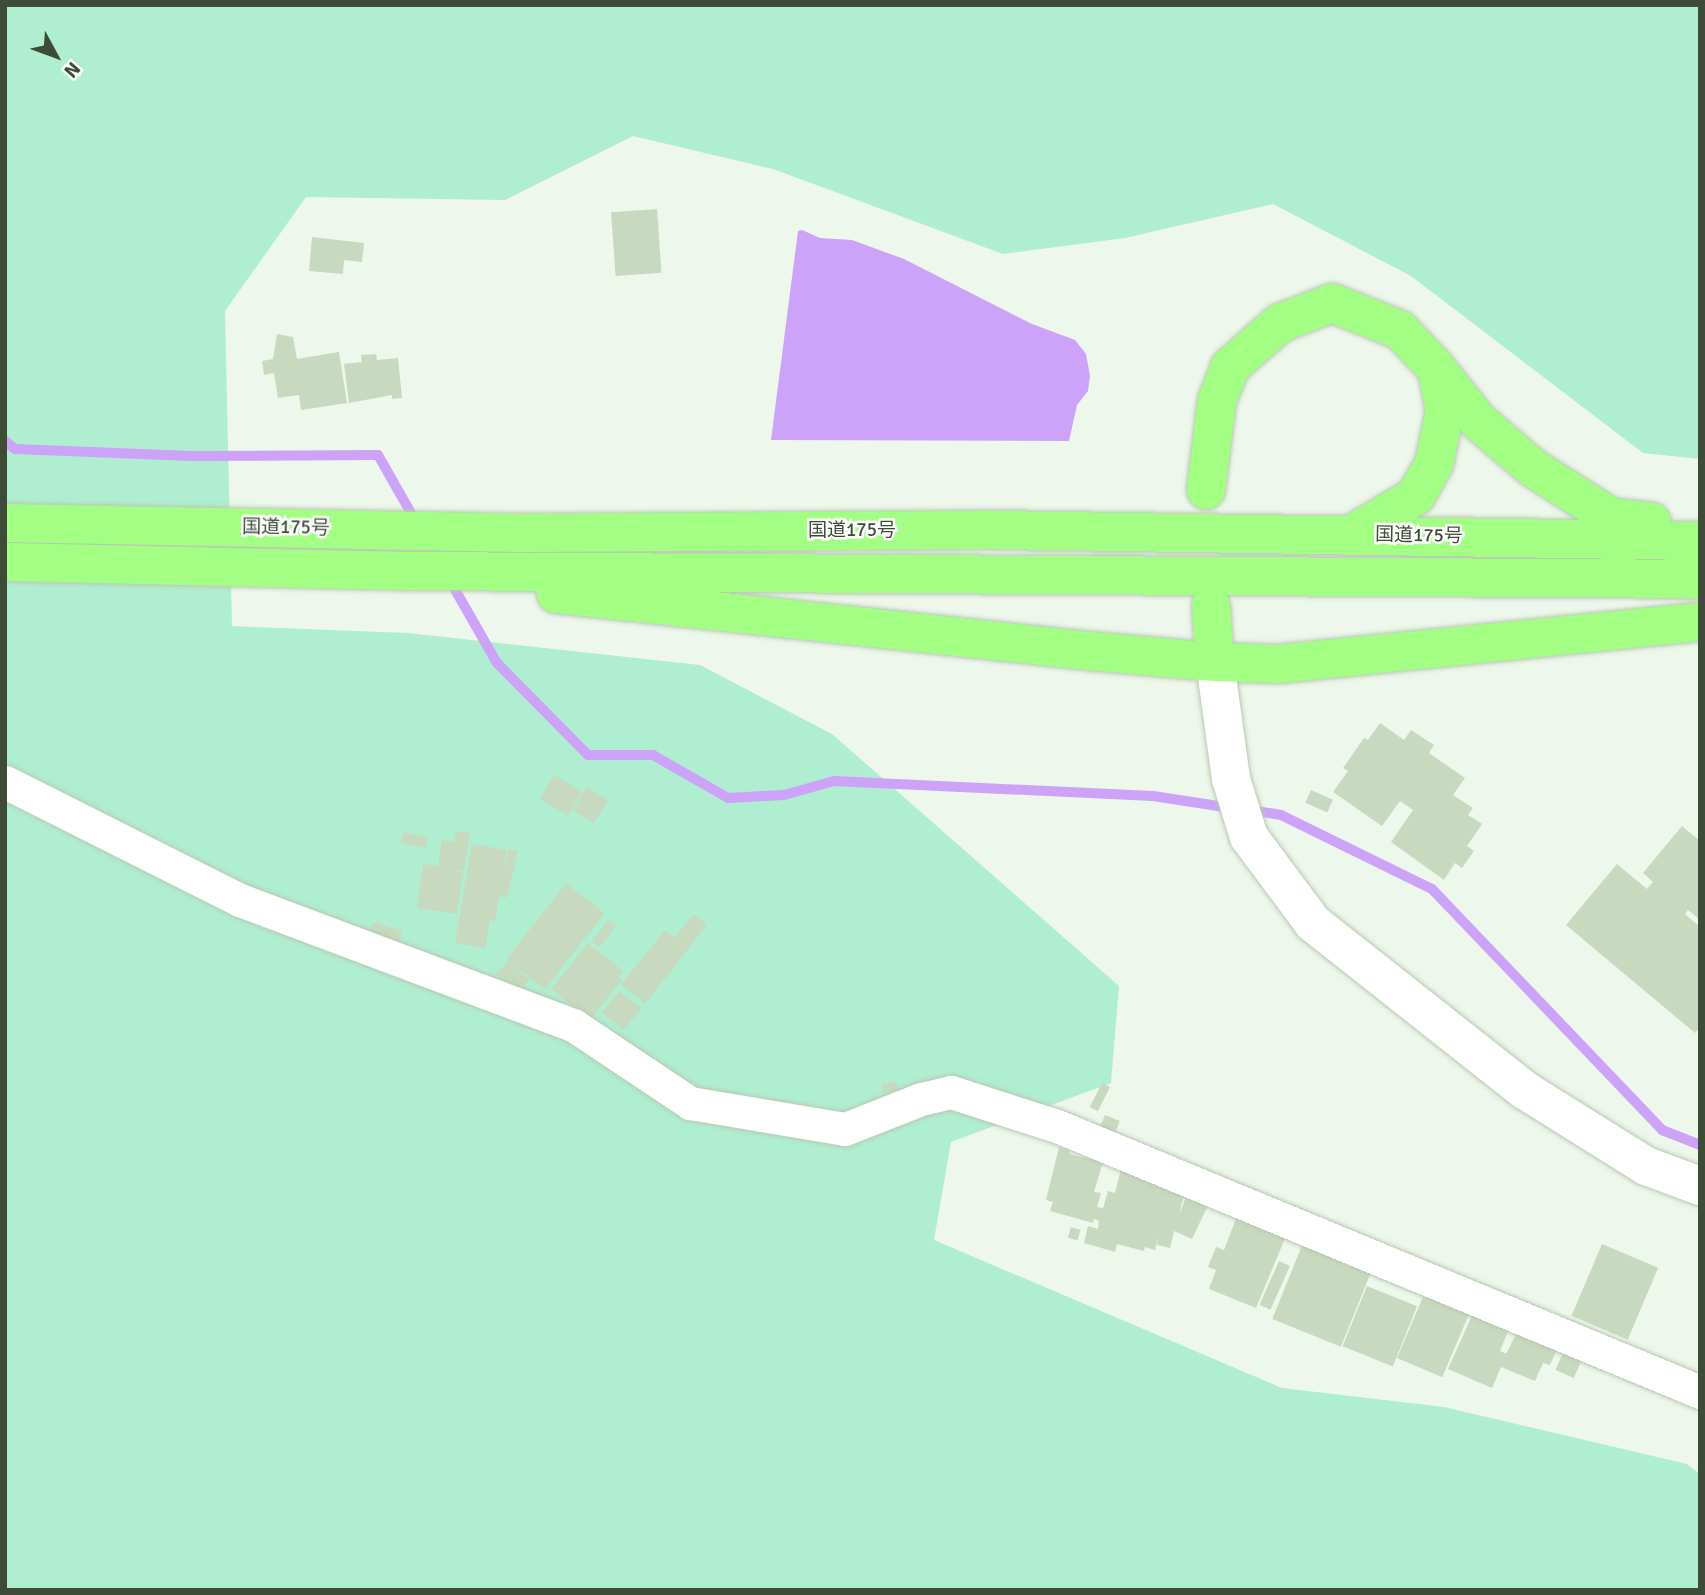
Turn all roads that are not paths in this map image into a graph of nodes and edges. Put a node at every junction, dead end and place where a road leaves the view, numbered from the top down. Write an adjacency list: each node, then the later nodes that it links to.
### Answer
1 (1436, 368): 2 (highway); 4 (highway); 5 (highway)
2 (1206, 491)
3 (5, 523): 5 (highway, 国道175号)
4 (1700, 528)
5 (1352, 534): 6 (highway, 国道175号)
6 (1700, 541)
7 (5, 562): 8 (highway, 国道175号)
8 (406, 571): 9 (highway, 国道175号); 12 (highway)
9 (1700, 579)
10 (1210, 606): 12 (highway)
11 (1700, 622): 12 (highway)
12 (1215, 662): 14 (street)
13 (5, 782): 15 (street)
14 (1700, 1186)
15 (1700, 1392)

